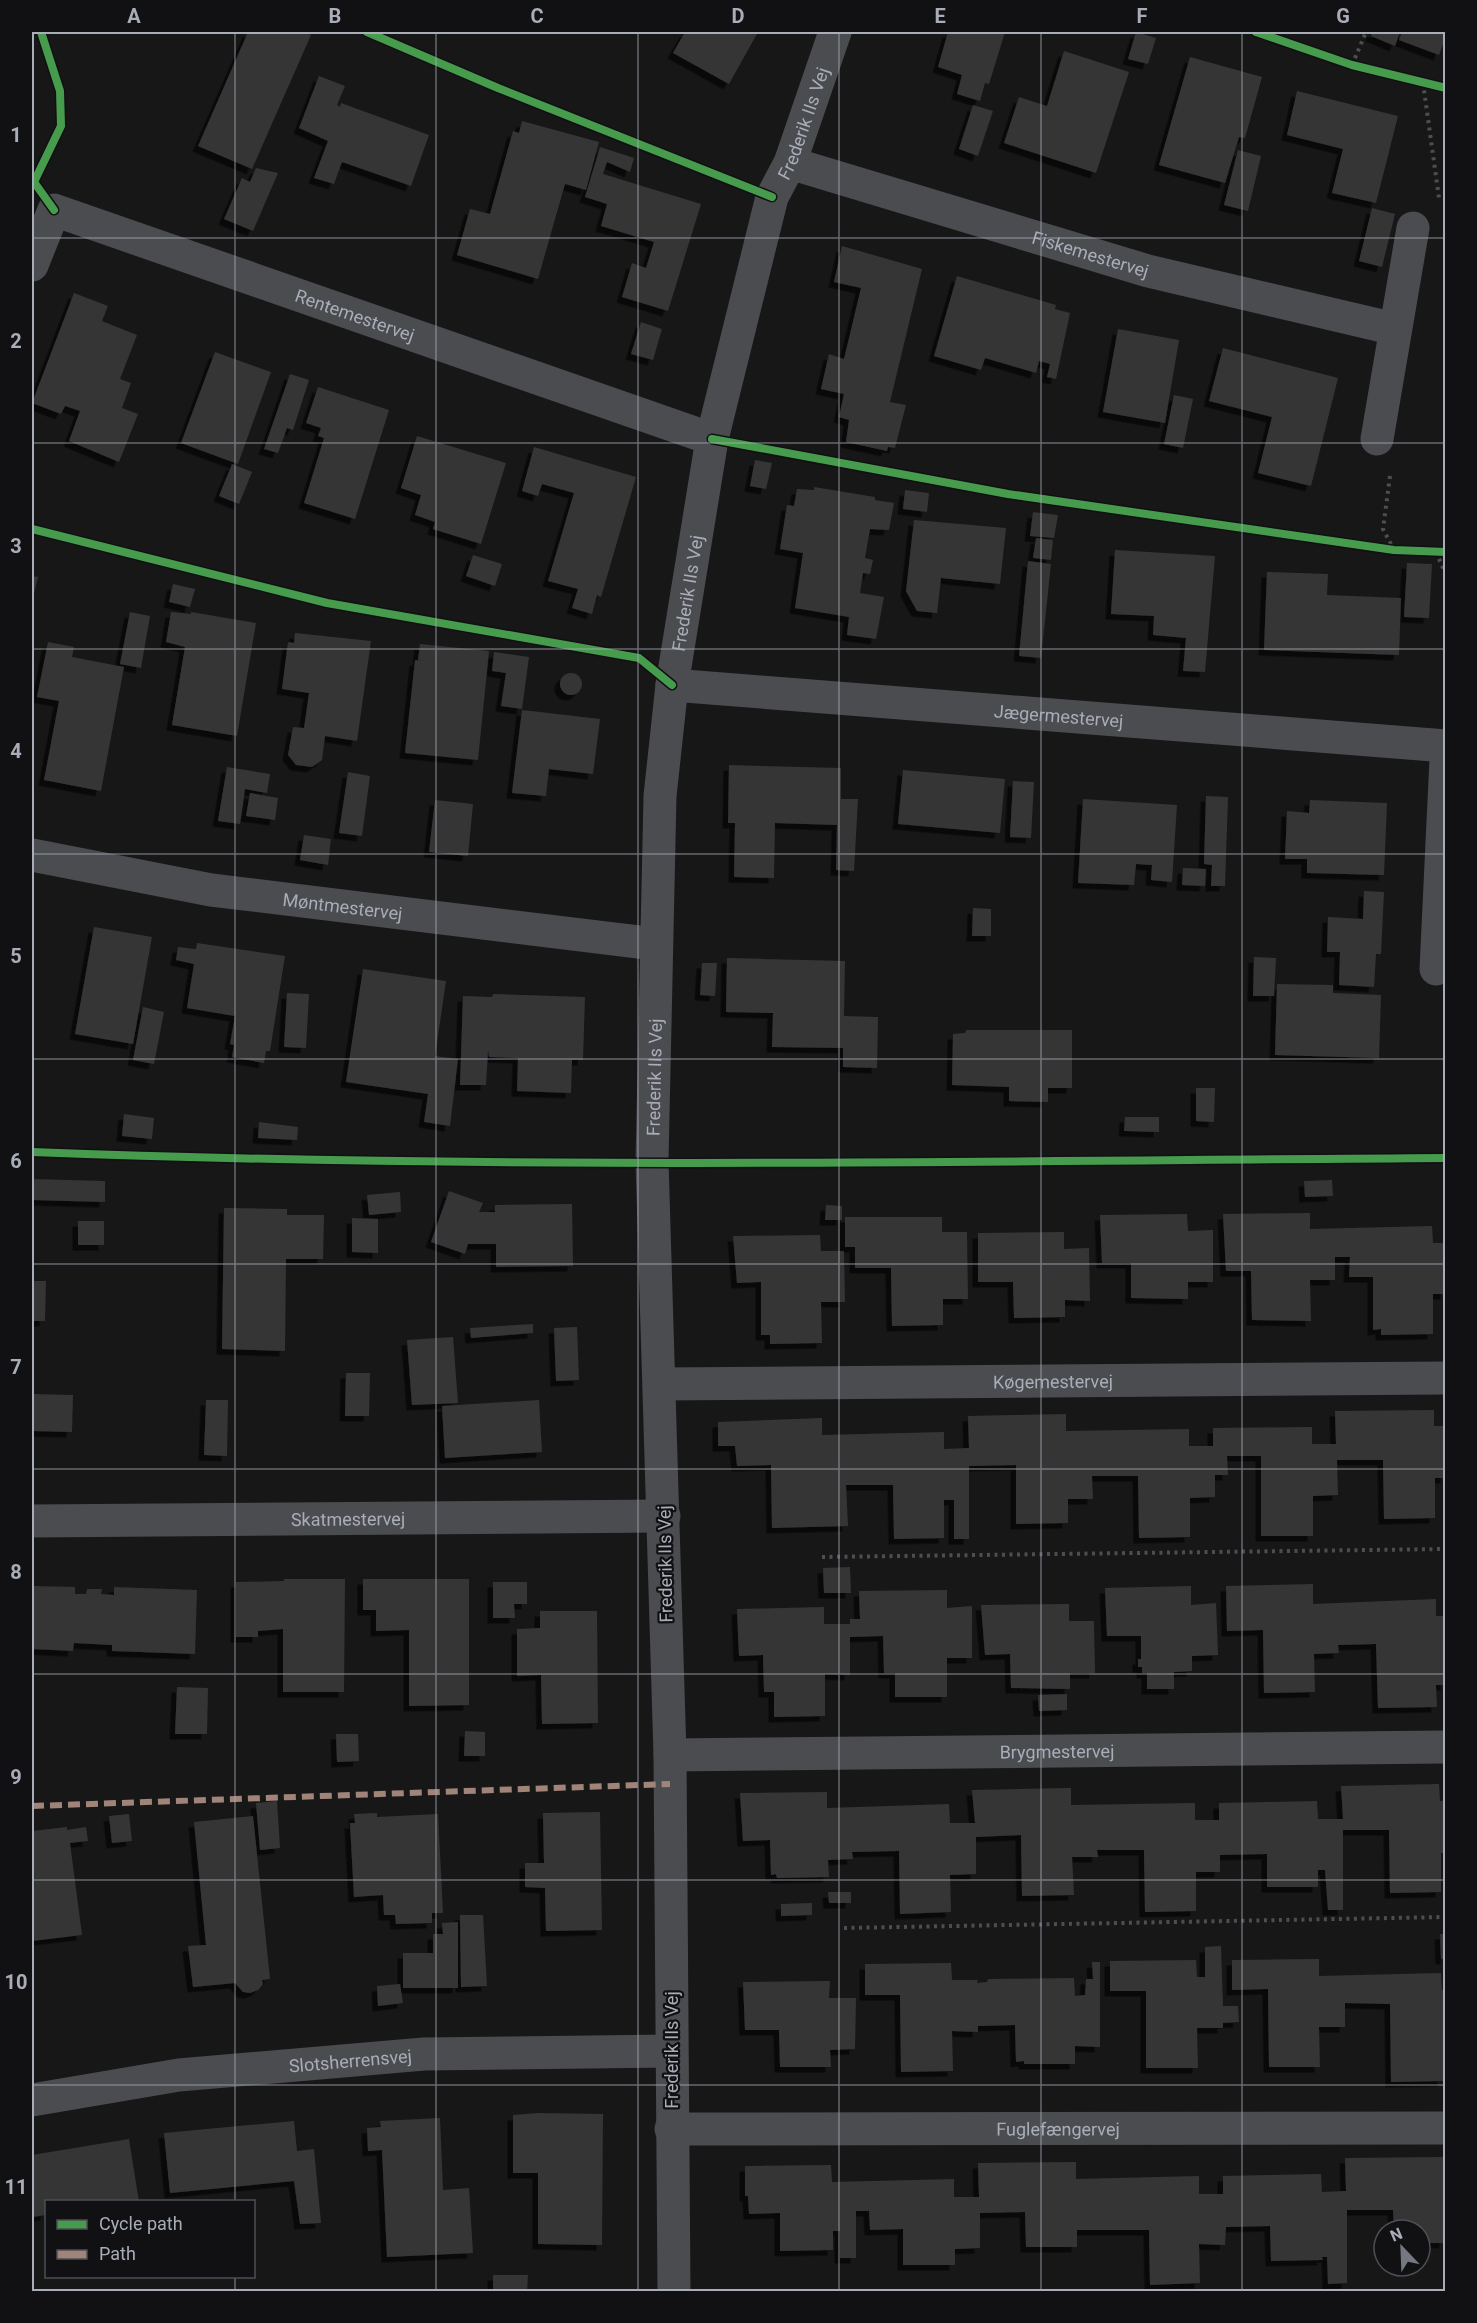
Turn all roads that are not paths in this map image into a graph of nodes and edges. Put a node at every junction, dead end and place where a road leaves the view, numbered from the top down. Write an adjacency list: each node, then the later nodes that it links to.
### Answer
1 (835, 32): 2 (street, Frederik IIs Vej)
2 (790, 163): 5 (street, Fiskemestervej); 6 (street, Frederik IIs Vej)
3 (1413, 228): 5 (street)
4 (32, 265): 6 (street, Rentemestervej)
5 (1395, 329): 7 (street)
6 (712, 439): 8 (street, Frederik IIs Vej)
7 (1377, 439)
8 (672, 685): 9 (street, Jægermestervej); 12 (street, Frederik IIs Vej)
9 (1446, 746)
10 (1446, 759): 13 (street)
11 (32, 855): 12 (street, Møntmestervej)
12 (655, 944): 15 (street, Frederik IIs Vej)
13 (1436, 969)
14 (1446, 1378): 15 (street, Køgemestervej)
15 (660, 1384): 16 (street, Frederik IIs Vej)
16 (664, 1516): 17 (street, Skatmestervej); 19 (street, Frederik IIs Vej)
17 (32, 1521)
18 (1446, 1747): 19 (street, Brygmestervej)
19 (670, 1755): 20 (street, Frederik IIs Vej)
20 (671, 2051): 21 (street, Slotsherrensvej); 23 (street, Frederik IIs Vej)
21 (32, 2100)
22 (1446, 2128): 23 (street, Fuglefængervej)
23 (671, 2129): 24 (street, Frederik IIs Vej)
24 (674, 2292)

